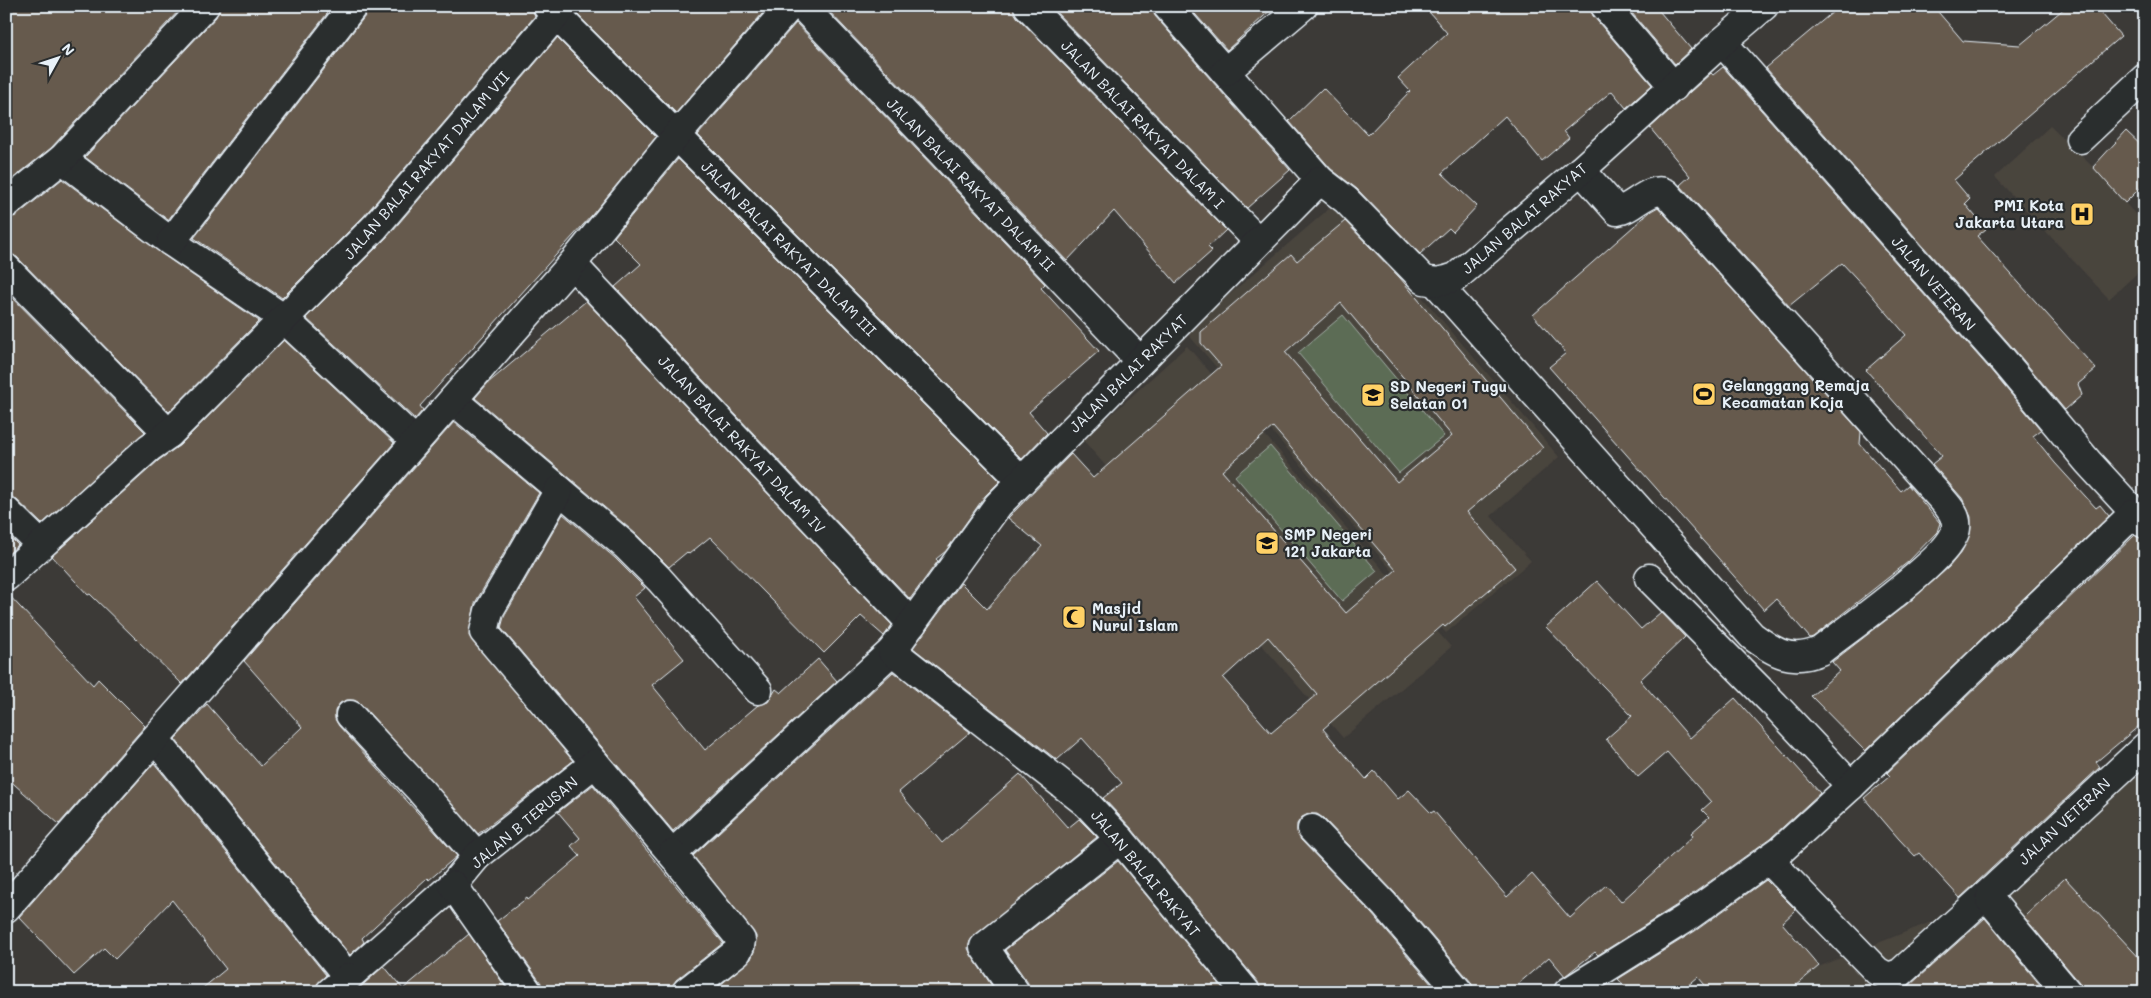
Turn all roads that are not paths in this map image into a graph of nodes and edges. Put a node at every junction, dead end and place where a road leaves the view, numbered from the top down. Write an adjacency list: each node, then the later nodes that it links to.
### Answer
1 (205, 6): 17 (street)
2 (354, 6): 22 (street)
3 (790, 6): 15 (street)
4 (802, 6): 27 (street, JALAN BALAI RAKYAT DALAM II)
5 (1028, 6): 21 (street, JALAN BALAI RAKYAT DALAM I)
6 (1167, 6): 12 (street)
7 (1303, 6): 12 (street)
8 (1605, 6): 14 (street)
9 (1764, 6): 11 (street, JALAN BALAI RAKYAT)
10 (556, 9): 15 (street, JALAN BALAI RAKYAT DALAM III); 26 (street, JALAN BALAI RAKYAT DALAM VII)
11 (1722, 42): 14 (street, JALAN BALAI RAKYAT); 34 (street, JALAN VETERAN)
12 (1225, 72): 19 (street)
13 (2145, 78): 16 (street)
14 (1674, 86): 18 (street, JALAN BALAI RAKYAT)
15 (677, 135): 23 (street); 31 (street, JALAN BALAI RAKYAT DALAM III)
16 (2080, 139)
17 (62, 159): 20 (street); 22 (street)
18 (1581, 170): 25 (street, JALAN BALAI RAKYAT); 25 (street)
19 (1320, 180): 21 (street, JALAN BALAI RAKYAT); 25 (street)
20 (6, 204)
21 (1258, 241): 27 (street, JALAN BALAI RAKYAT)
22 (171, 242): 26 (street)
23 (572, 264): 28 (street); 38 (street, JALAN BALAI RAKYAT DALAM IV)
24 (6, 268): 29 (street)
25 (1436, 283)
26 (283, 318): 29 (street, JALAN BALAI RAKYAT DALAM VII); 30 (street)
27 (1140, 361): 31 (street, JALAN BALAI RAKYAT)
28 (453, 400): 30 (street); 32 (street)
29 (169, 434): 35 (street, JALAN BALAI RAKYAT DALAM VII)
30 (415, 441): 42 (street)
31 (1022, 481): 38 (street, JALAN BALAI RAKYAT)
32 (559, 490): 40 (street); 44 (street)
33 (6, 511): 35 (street)
34 (2139, 519): 45 (street)
35 (41, 545): 36 (street, JALAN BALAI RAKYAT DALAM VII)
36 (6, 577)
37 (1649, 578): 45 (street)
38 (912, 624): 39 (street, JALAN BALAI RAKYAT)
39 (892, 651): 47 (street, JALAN BALAI RAKYAT); 48 (street)
40 (758, 690)
41 (350, 715): 49 (street)
42 (155, 738): 53 (street); 54 (street, JALAN B TERUSAN)
43 (2145, 747): 52 (street, JALAN VETERAN)
44 (596, 763): 48 (street); 49 (street, JALAN B TERUSAN)
45 (1851, 786): 50 (street)
46 (1312, 828): 59 (street)
47 (1120, 838): 57 (street); 58 (street, JALAN BALAI RAKYAT)
48 (672, 854): 56 (street)
49 (477, 856): 51 (street, JALAN B TERUSAN)
50 (1768, 859): 52 (street, JALAN VETERAN); 60 (street)
51 (453, 885): 54 (street, JALAN B TERUSAN); 55 (street)
52 (1991, 895): 61 (street)
53 (6, 908)
54 (344, 985)
55 (528, 992)
56 (686, 992)
57 (1015, 992)
58 (1246, 992)
59 (1458, 992)
60 (1568, 992)
61 (2067, 992)

